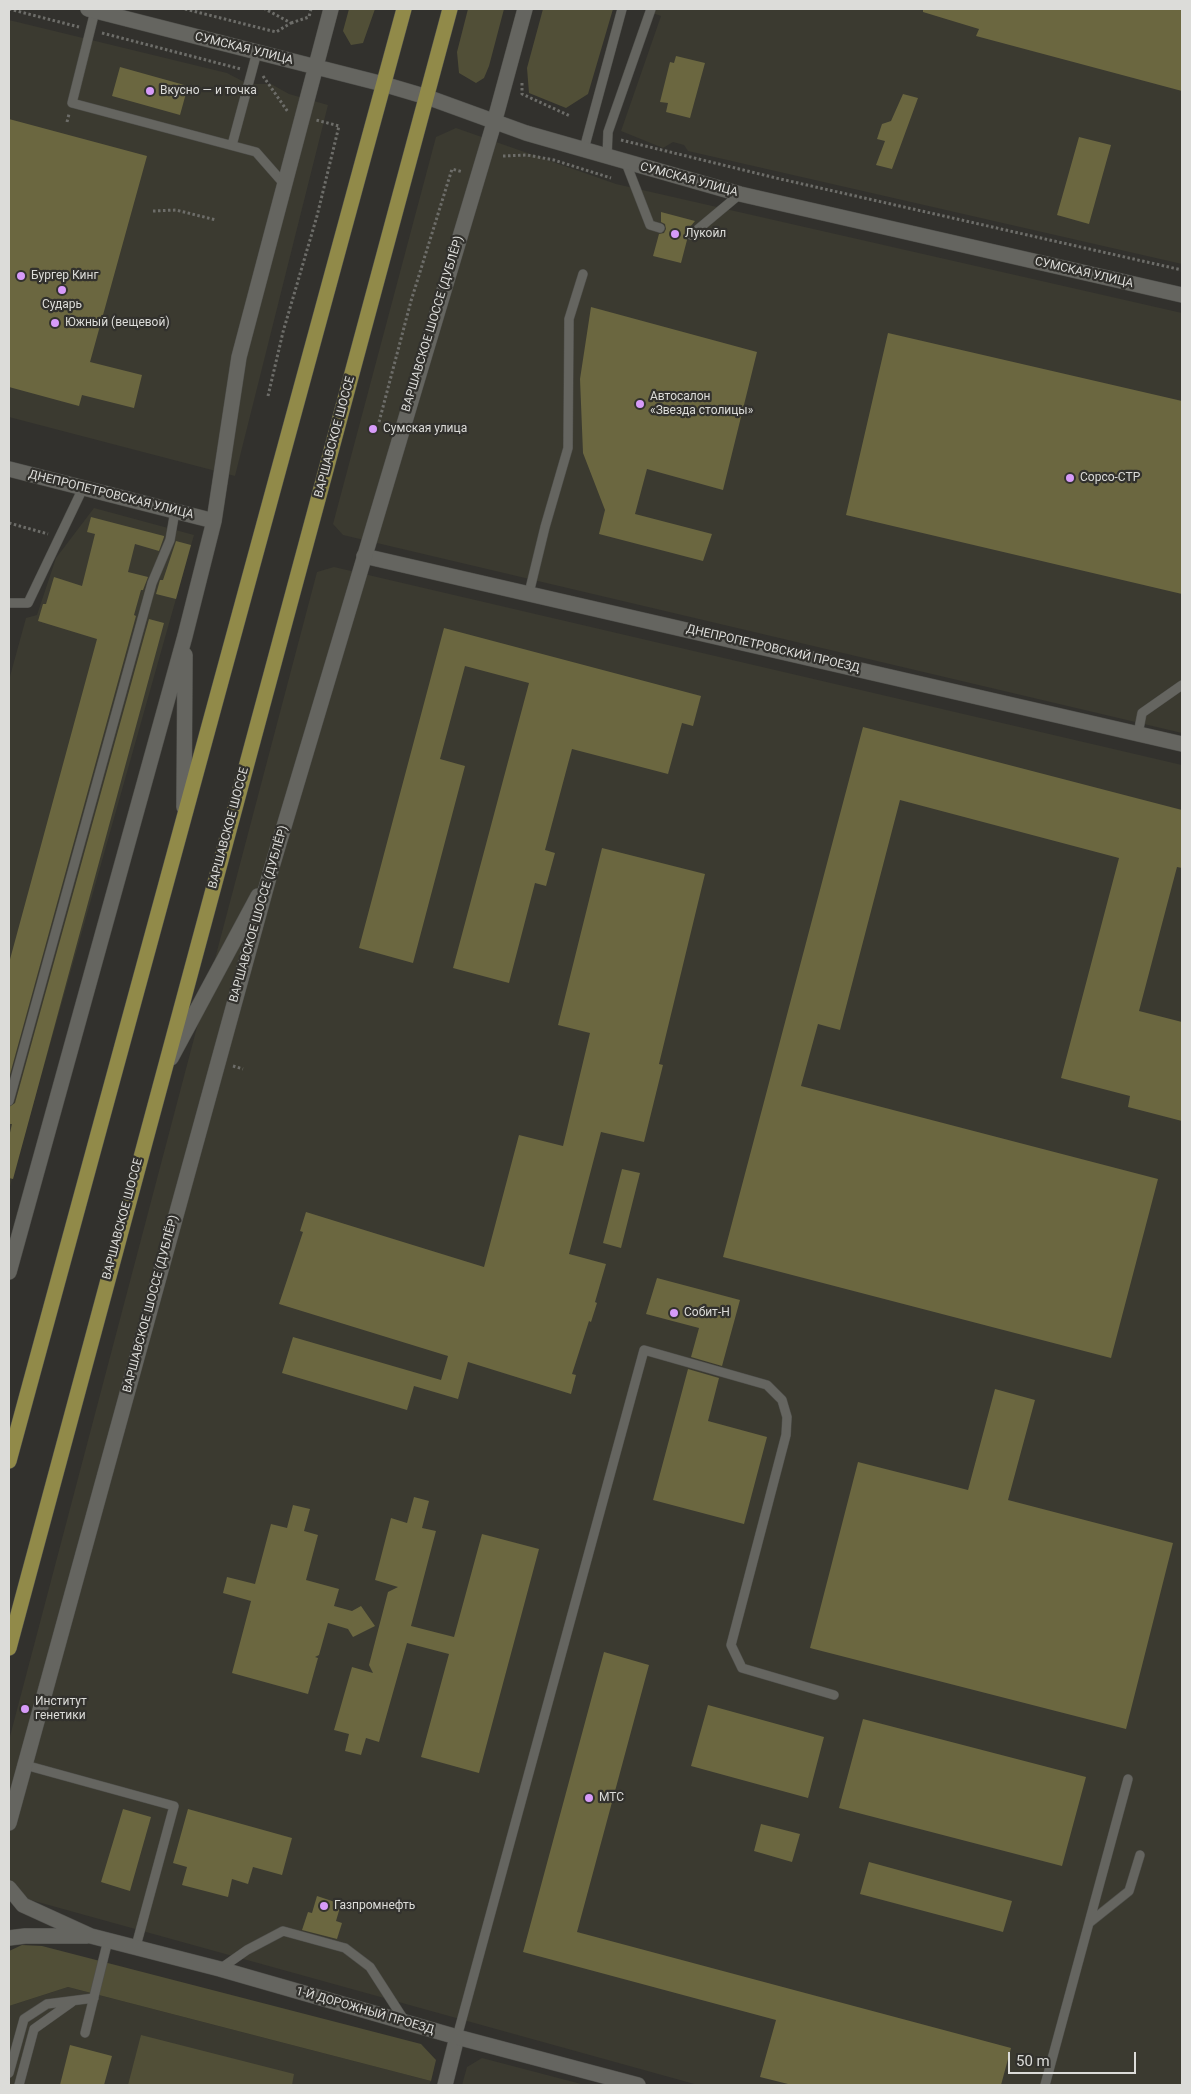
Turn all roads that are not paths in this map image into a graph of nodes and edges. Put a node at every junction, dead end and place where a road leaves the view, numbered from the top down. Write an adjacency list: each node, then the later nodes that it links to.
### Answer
1 (331, 9): 9 (main road)
2 (404, 9): 10 (main road)
3 (450, 9): 11 (main road, ВАРШАВСКОЕ ШОССЕ)
4 (525, 9): 12 (main road, ВАРШАВСКОЕ ШОССЕ (ДУБЛЁР))
5 (622, 9): 14 (lane)
6 (651, 9): 15 (lane)
7 (91, 10): 8 (main road, СУМСКАЯ УЛИЦА); 13 (lane)
8 (257, 52): 9 (main road, СУМСКАЯ УЛИЦА); 13 (lane)
9 (315, 66): 10 (main road, СУМСКАЯ УЛИЦА); 17 (main road)
10 (383, 84): 11 (main road, СУМСКАЯ УЛИЦА); 34 (main road)
11 (427, 97): 12 (main road, СУМСКАЯ УЛИЦА); 36 (main road, ВАРШАВСКОЕ ШОССЕ)
12 (494, 123): 14 (main road, СУМСКАЯ УЛИЦА); 27 (main road, ВАРШАВСКОЕ ШОССЕ (ДУБЛЁР))
13 (232, 145): 17 (lane)
14 (584, 149): 15 (main road, СУМСКАЯ УЛИЦА)
15 (607, 157): 16 (main road, СУМСКАЯ УЛИЦА)
16 (626, 163): 18 (main road, СУМСКАЯ УЛИЦА); 19 (lane)
17 (285, 185): 26 (main road)
18 (740, 194): 20 (lane); 22 (main road, СУМСКАЯ УЛИЦА)
19 (660, 228)
20 (691, 235)
21 (583, 274): 28 (lane)
22 (1182, 295)
23 (9, 468): 24 (main road, ДНЕПРОПЕТРОВСКАЯ УЛИЦА)
24 (83, 488): 25 (main road, ДНЕПРОПЕТРОВСКАЯ УЛИЦА); 29 (lane)
25 (175, 511): 26 (main road, ДНЕПРОПЕТРОВСКАЯ УЛИЦА); 37 (lane)
26 (214, 521): 30 (main road)
27 (364, 556): 28 (main road, ДНЕПРОПЕТРОВСКИЙ ПРОЕЗД); 35 (main road, ВАРШАВСКОЕ ШОССЕ (ДУБЛЁР))
28 (529, 593): 32 (main road, ДНЕПРОПЕТРОВСКИЙ ПРОЕЗД)
29 (9, 603)
30 (184, 636): 34 (main road); 38 (main road)
31 (1182, 685): 32 (lane)
32 (1138, 734): 33 (main road, ДНЕПРОПЕТРОВСКИЙ ПРОЕЗД)
33 (1182, 744)
34 (184, 817): 39 (main road)
35 (271, 870): 36 (main road); 42 (main road, ВАРШАВСКОЕ ШОССЕ (ДУБЛЁР))
36 (162, 1075): 40 (main road, ВАРШАВСКОЕ ШОССЕ)
37 (9, 1101)
38 (9, 1272)
39 (9, 1461)
40 (9, 1648)
41 (834, 1695): 57 (lane)
42 (25, 1765): 44 (main road, ВАРШАВСКОЕ ШОССЕ (ДУБЛЁР)); 51 (lane)
43 (1128, 1779): 47 (lane)
44 (9, 1824)
45 (1140, 1854): 47 (lane)
46 (9, 1888): 48 (main road)
47 (1089, 1923): 62 (lane)
48 (91, 1936): 49 (main road); 50 (main road, 1-Й ДОРОЖНЫЙ ПРОЕЗД)
49 (9, 1938)
50 (108, 1940): 51 (main road, 1-Й ДОРОЖНЫЙ ПРОЕЗД); 53 (lane)
51 (136, 1946): 52 (main road, 1-Й ДОРОЖНЫЙ ПРОЕЗД)
52 (220, 1969): 55 (main road, 1-Й ДОРОЖНЫЙ ПРОЕЗД); 55 (lane)
53 (94, 1998): 54 (lane); 56 (lane)
54 (72, 2002): 58 (lane); 59 (lane)
55 (406, 2023): 57 (main road, 1-Й ДОРОЖНЫЙ ПРОЕЗД)
56 (85, 2033)
57 (457, 2038): 60 (main road); 61 (main road, 1-Й ДОРОЖНЫЙ ПРОЕЗД)
58 (9, 2073)
59 (19, 2085)
60 (445, 2085)
61 (638, 2085)
62 (1045, 2085)

